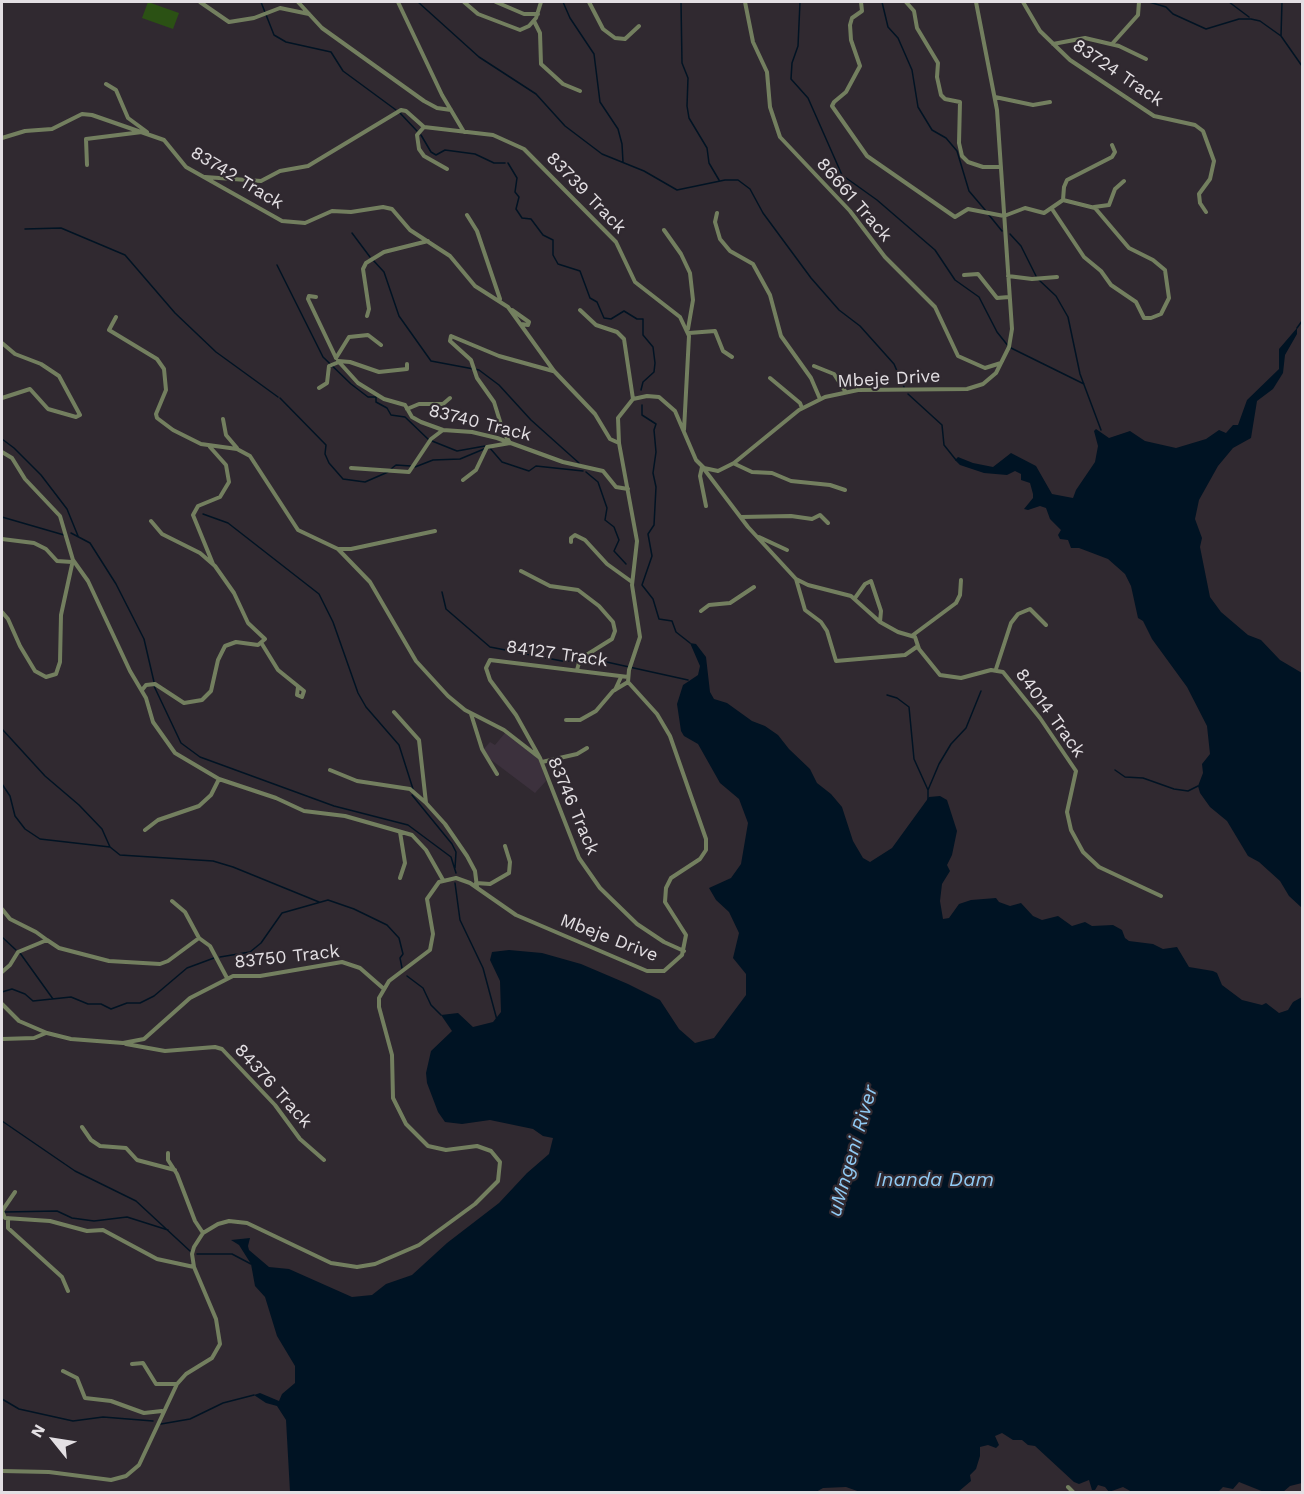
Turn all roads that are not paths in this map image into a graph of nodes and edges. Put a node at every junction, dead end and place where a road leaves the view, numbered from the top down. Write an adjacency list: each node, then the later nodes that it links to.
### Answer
1 (200, 2): 14 (street)
2 (298, 2): 14 (street)
3 (398, 2): 25 (street)
4 (464, 2): 16 (street)
5 (495, 2): 15 (street)
6 (541, 2): 15 (street)
7 (589, 2): 17 (street)
8 (745, 2): 61 (street, 86661 Track)
9 (906, 2): 32 (street)
10 (976, 2): 23 (street, Mbeje Drive)
11 (1023, 2): 18 (street, 83724 Track)
12 (1139, 2): 19 (street)
13 (862, 4): 42 (street)
14 (309, 14): 25 (street)
15 (539, 14): 16 (street)
16 (534, 21): 22 (street)
17 (639, 26)
18 (1052, 44): 19 (street); 39 (street, 83724 Track)
19 (1112, 44): 20 (street)
20 (1146, 59)
21 (106, 84): 27 (street)
22 (580, 91)
23 (995, 97): 24 (street); 32 (street, Mbeje Drive)
24 (1050, 102)
25 (451, 110): 28 (street)
26 (424, 127): 28 (street, 83739 Track); 33 (street); 34 (street)
27 (146, 132): 29 (street, 83742 Track); 31 (street); 34 (street, 83742 Track)
28 (465, 132): 56 (street, 83739 Track)
29 (2, 138)
30 (1112, 146): 36 (street)
31 (87, 165)
32 (1001, 166): 42 (street, Mbeje Drive)
33 (447, 169)
34 (204, 177): 44 (street, 83742 Track)
35 (1124, 181): 37 (street)
36 (1063, 200): 37 (street); 38 (street)
37 (1093, 207): 38 (street)
38 (1052, 209): 42 (street)
39 (1206, 212)
40 (717, 213): 71 (street)
41 (467, 215): 50 (street)
42 (1004, 216): 46 (street, Mbeje Drive)
43 (664, 230): 56 (street)
44 (428, 241): 50 (street, 83742 Track); 53 (street)
45 (964, 276): 49 (street)
46 (1008, 276): 47 (street); 49 (street, Mbeje Drive)
47 (1057, 278)
48 (316, 297): 60 (street, 83740 Track)
49 (1010, 297): 61 (street, Mbeje Drive)
50 (500, 300): 51 (street, 83742 Track)
51 (511, 309): 55 (street, 83742 Track); 55 (street)
52 (580, 310): 70 (street)
53 (367, 316)
54 (117, 317): 79 (street)
55 (521, 324): 64 (street, 83742 Track)
56 (688, 331): 59 (street); 76 (street)
57 (2, 343): 68 (street)
58 (381, 345): 60 (street)
59 (732, 357)
60 (336, 360): 62 (street); 66 (street); 73 (street, 83740 Track)
61 (1002, 363): 67 (street, Mbeje Drive)
62 (407, 364)
63 (814, 366): 67 (street)
64 (554, 371): 77 (street); 78 (street, 83742 Track)
65 (770, 378): 72 (street)
66 (319, 388)
67 (845, 391): 71 (street, Mbeje Drive)
68 (2, 398)
69 (450, 398): 73 (street)
70 (633, 399): 76 (street); 78 (street)
71 (820, 399): 72 (street, Mbeje Drive)
72 (802, 408): 82 (street, Mbeje Drive)
73 (408, 409): 75 (street, 83740 Track)
74 (223, 419): 80 (street, 83746 Track)
75 (443, 430): 77 (street, 83740 Track); 84 (street)
76 (684, 432): 83 (street)
77 (510, 442): 85 (street); 86 (street, 83740 Track)
78 (619, 443): 86 (street)
79 (210, 447): 80 (street); 99 (street)
80 (237, 449): 96 (street, 83746 Track)
81 (2, 452): 98 (street)
82 (734, 463): 83 (street, Mbeje Drive); 87 (street)
83 (703, 467): 88 (street); 89 (street)
84 (351, 468)
85 (463, 480)
86 (628, 489): 103 (street)
87 (845, 490)
88 (706, 506)
89 (740, 517): 91 (street); 93 (street)
90 (151, 521): 99 (street)
91 (828, 523)
92 (435, 531): 96 (street)
93 (756, 535): 97 (street); 101 (street)
94 (2, 539): 98 (street)
95 (571, 542): 103 (street)
96 (338, 549): 121 (street, 83746 Track)
97 (788, 550)
98 (72, 561): 107 (street); 118 (street)
99 (213, 564): 111 (street)
100 (521, 571): 114 (street)
101 (796, 579): 105 (street); 112 (street)
102 (961, 580): 110 (street)
103 (632, 582): 116 (street)
104 (754, 587): 106 (street)
105 (855, 598): 108 (street); 108 (street)
106 (701, 611)
107 (2, 612)
108 (880, 622): 110 (street)
109 (1046, 625): 113 (street)
110 (913, 635): 112 (street, 84014 Track)
111 (262, 644): 117 (street); 118 (street)
112 (918, 646): 113 (street, 84014 Track)
113 (996, 669): 135 (street, 84014 Track)
114 (577, 670): 115 (street, 84127 Track); 124 (street, 84127 Track)
115 (621, 677): 116 (street, 84127 Track); 119 (street)
116 (628, 679): 119 (street); 140 (street, Mbeje Drive)
117 (298, 687)
118 (142, 690): 127 (street)
119 (614, 690): 122 (street)
120 (394, 712): 128 (street)
121 (471, 714): 124 (street, 83746 Track); 126 (street)
122 (566, 720)
123 (587, 748): 124 (street)
124 (541, 760): 140 (street, 83746 Track)
125 (330, 770): 128 (street)
126 (497, 774)
127 (219, 779): 129 (street); 130 (street)
128 (425, 801): 134 (street)
129 (145, 830)
130 (400, 832): 132 (street); 133 (street)
131 (505, 846): 134 (street)
132 (400, 878)
133 (442, 880): 134 (street, Mbeje Drive); 143 (street)
134 (477, 885): 140 (street, Mbeje Drive)
135 (1161, 896)
136 (172, 901): 138 (street)
137 (2, 909): 139 (street)
138 (199, 938): 139 (street); 142 (street)
139 (46, 940): 141 (street)
140 (684, 951)
141 (2, 972)
142 (227, 978): 143 (street, 83750 Track); 147 (street, 83750 Track)
143 (384, 989): 154 (street)
144 (2, 1004): 145 (street, 83750 Track)
145 (47, 1033): 146 (street); 147 (street, 83750 Track)
146 (2, 1040)
147 (123, 1043): 150 (street, 84376 Track)
148 (82, 1127): 151 (street)
149 (168, 1153): 151 (street)
150 (324, 1161)
151 (175, 1170): 154 (street)
152 (15, 1192): 153 (street)
153 (5, 1218): 155 (street); 156 (street)
154 (203, 1233): 155 (street)
155 (195, 1268): 159 (street)
156 (68, 1291)
157 (132, 1364): 159 (street)
158 (63, 1371): 160 (street)
159 (177, 1384): 160 (street)
160 (162, 1411): 161 (street)
161 (2, 1471)
162 (1068, 1487): 163 (street)
163 (1073, 1492)

